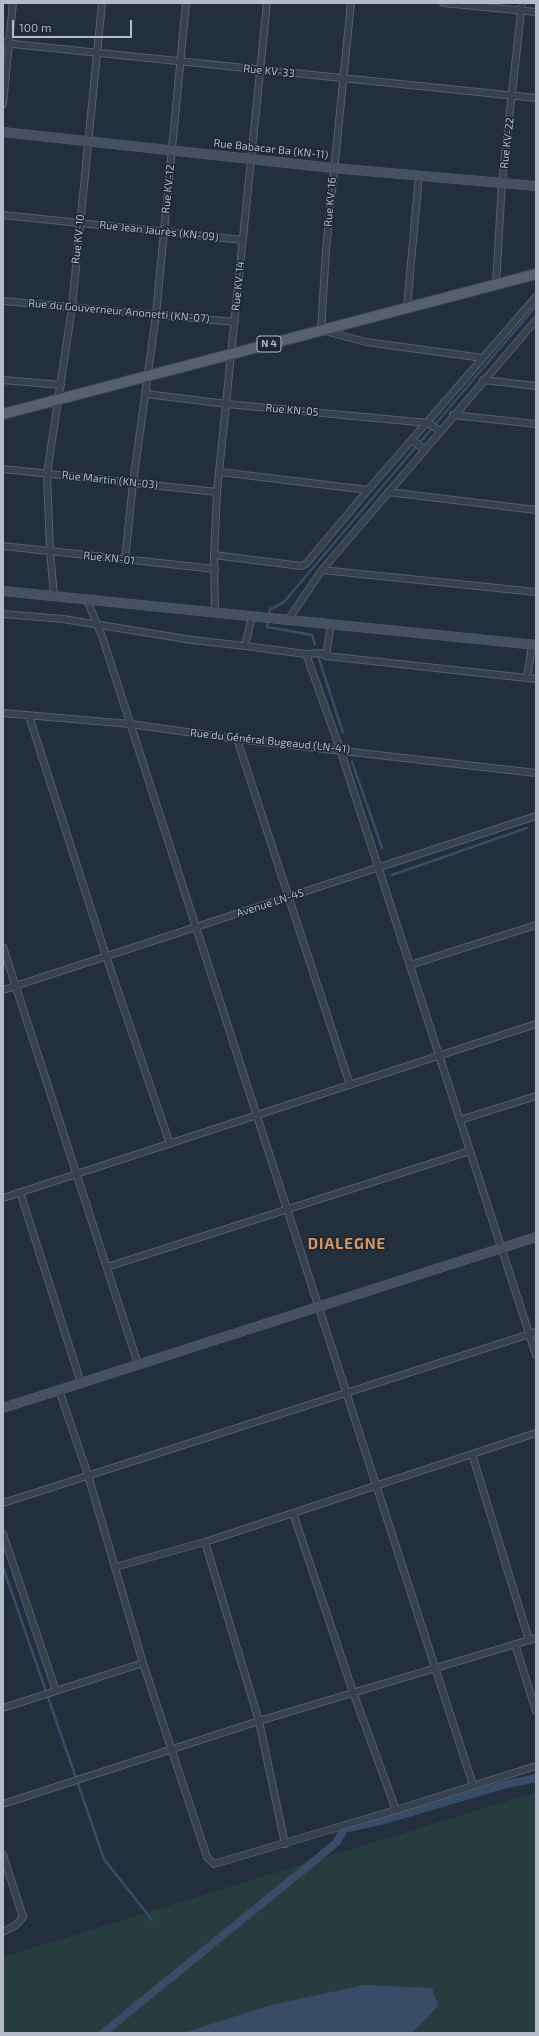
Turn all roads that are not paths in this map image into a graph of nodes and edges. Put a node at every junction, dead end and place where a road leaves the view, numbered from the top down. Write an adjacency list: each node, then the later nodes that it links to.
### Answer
1 (13, 3): 10 (street)
2 (102, 3): 11 (street, Rue KV-10)
3 (186, 3): 12 (street, Rue KV-12)
4 (267, 3): 13 (street, Rue KV-14)
5 (351, 3): 14 (street, Rue KV-16)
6 (443, 3): 8 (street)
7 (522, 3): 8 (street, Rue KV-22)
8 (522, 11): 9 (street); 15 (street, Rue KV-22)
9 (536, 12)
10 (6, 43): 11 (street, Rue KV-33); 17 (street)
11 (97, 53): 12 (street, Rue KV-33); 19 (street, Rue KV-10)
12 (180, 62): 13 (street, Rue KV-33); 20 (street, Rue KV-12)
13 (260, 70): 14 (street, Rue KV-33); 21 (street, Rue KV-14)
14 (343, 78): 15 (street, Rue KV-33); 22 (street, Rue KV-16)
15 (513, 96): 16 (street, Rue KV-33); 24 (street, Rue KV-22)
16 (536, 98)
17 (3, 104)
18 (3, 132): 19 (street, Rue Babacar Ba (KN-11))
19 (88, 140): 20 (street, Rue Babacar Ba (KN-11)); 27 (street, Rue KV-10)
20 (172, 151): 21 (street, Rue Babacar Ba (KN-11)); 28 (street, Rue KV-12)
21 (251, 159): 22 (street, Rue Babacar Ba (KN-11)); 29 (street, Rue KV-14)
22 (333, 168): 23 (street, Rue Babacar Ba (KN-11)); 39 (street, Rue KV-16)
23 (419, 175): 24 (street, Rue Babacar Ba (KN-11)); 35 (street)
24 (502, 182): 25 (street, Rue Babacar Ba (KN-11)); 31 (street, Rue KV-22)
25 (536, 186)
26 (3, 215): 27 (street, Rue Jean Jaurès (KN-09))
27 (80, 223): 28 (street, Rue Jean Jaurès (KN-09)); 34 (street, Rue KV-10)
28 (164, 232): 29 (street, Rue Jean Jaurès (KN-09)); 36 (street, Rue KV-12)
29 (243, 240): 38 (street, Rue KV-14)
30 (535, 275): 31 (main road, N 4)
31 (496, 284): 35 (main road, N 4)
32 (536, 297): 41 (street)
33 (3, 301): 34 (street, Rue du Gouverneur Anonetti (KN-07))
34 (72, 307): 36 (street, Rue du Gouverneur Anonetti (KN-07)); 45 (street, Rue KV-10)
35 (407, 308): 39 (main road, N 4)
36 (156, 315): 38 (street, Rue du Gouverneur Anonetti (KN-07)); 42 (street, Rue KV-12)
37 (536, 320): 44 (street)
38 (235, 322): 40 (street, Rue KV-14)
39 (321, 330): 40 (main road, N 4); 41 (street)
40 (232, 354): 42 (main road, N 4); 49 (street, Rue KV-14)
41 (483, 358): 53 (street)
42 (147, 375): 47 (street, Rue KV-12); 48 (main road, N 4)
43 (3, 380): 45 (street)
44 (483, 380): 46 (street); 51 (street)
45 (60, 385): 48 (street, Rue KV-10)
46 (536, 386)
47 (146, 394): 49 (street, Rue KN-05); 59 (street, Rue KV-12)
48 (59, 399): 50 (main road, N 4); 58 (street, Rue KV-10)
49 (227, 404): 53 (street, Rue KN-05); 57 (street, Rue KV-14)
50 (3, 414)
51 (453, 415): 52 (street); 53 (street)
52 (536, 424)
53 (434, 426): 54 (street); 55 (street)
54 (413, 441): 55 (street); 60 (street)
55 (423, 449): 62 (street)
56 (3, 469): 58 (street, Rue Martin (KN-03))
57 (220, 472): 60 (street); 61 (street, Rue KV-14)
58 (47, 474): 59 (street, Rue Martin (KN-03)); 65 (street, Rue KV-10)
59 (133, 483): 61 (street, Rue Martin (KN-03)); 67 (street, Rue KV-12)
60 (368, 490): 66 (street)
61 (218, 492): 66 (street, Rue KV-14)
62 (388, 492): 63 (street); 69 (street)
63 (536, 510)
64 (3, 546): 65 (street, Rue KN-01)
65 (50, 551): 67 (street, Rue KN-01); 72 (street, Rue KV-10)
66 (214, 555): 68 (street, Rue KV-14)
67 (125, 560): 68 (street, Rue KN-01)
68 (215, 569): 74 (street, Rue KV-14)
69 (322, 570): 71 (street); 77 (street)
70 (3, 591): 72 (street)
71 (536, 592)
72 (54, 596): 73 (street)
73 (87, 600): 74 (street); 79 (street)
74 (215, 613): 76 (street)
75 (3, 614): 79 (street)
76 (252, 616): 77 (street); 81 (street)
77 (288, 620): 78 (street)
78 (331, 624): 80 (street); 83 (street)
79 (98, 625): 81 (street); 88 (street)
80 (534, 645): 84 (street)
81 (245, 646): 82 (street)
82 (306, 654): 83 (street); 90 (street)
83 (326, 656): 84 (street)
84 (527, 678): 85 (street)
85 (536, 679)
86 (3, 713): 87 (street, Rue du Général Bugeaud (LN-41))
87 (29, 716): 88 (street, Rue du Général Bugeaud (LN-41)); 98 (street)
88 (130, 724): 89 (street, Rue du Général Bugeaud (LN-41)); 96 (street)
89 (237, 739): 90 (street, Rue du Général Bugeaud (LN-41)); 94 (street)
90 (340, 749): 91 (street, Rue du Général Bugeaud (LN-41)); 93 (street)
91 (536, 773)
92 (536, 816): 93 (street, Avenue LN-45)
93 (378, 867): 94 (street, Avenue LN-45); 99 (street)
94 (289, 897): 96 (street, Avenue LN-45); 104 (street)
95 (536, 925): 99 (street)
96 (196, 927): 98 (street, Avenue LN-45); 106 (street)
97 (3, 947): 100 (street)
98 (106, 956): 100 (street, Avenue LN-45); 108 (street)
99 (410, 965): 103 (street)
100 (16, 986): 101 (street, Avenue LN-45); 110 (street)
101 (3, 990)
102 (536, 1024): 103 (street)
103 (439, 1056): 104 (street); 107 (street)
104 (350, 1085): 106 (street)
105 (536, 1096): 107 (street)
106 (257, 1115): 108 (street); 113 (street)
107 (460, 1120): 109 (street)
108 (170, 1144): 110 (street)
109 (470, 1151): 113 (street); 115 (street)
110 (76, 1174): 111 (street); 116 (street)
111 (20, 1192): 112 (street); 122 (street)
112 (3, 1198)
113 (287, 1210): 116 (street); 117 (street)
114 (536, 1237): 115 (street)
115 (502, 1248): 117 (street); 119 (street)
116 (107, 1267): 121 (street)
117 (318, 1307): 121 (street); 124 (street)
118 (536, 1332): 119 (street)
119 (529, 1334): 120 (street); 124 (street)
120 (536, 1355)
121 (138, 1364): 122 (street)
122 (81, 1383): 123 (street)
123 (59, 1390): 125 (street); 128 (street)
124 (346, 1393): 128 (street); 129 (street)
125 (3, 1408)
126 (536, 1433): 127 (street)
127 (472, 1454): 129 (street); 136 (street)
128 (88, 1475): 130 (street); 134 (street)
129 (376, 1485): 131 (street); 139 (street)
130 (3, 1503)
131 (293, 1513): 133 (street); 141 (street)
132 (3, 1534): 140 (street)
133 (205, 1542): 134 (street); 144 (street)
134 (115, 1567): 138 (street)
135 (536, 1638): 136 (street)
136 (530, 1640): 137 (street)
137 (515, 1644): 139 (street); 143 (street)
138 (143, 1663): 140 (street); 145 (street)
139 (435, 1667): 141 (street); 147 (street)
140 (56, 1691): 142 (street)
141 (353, 1692): 144 (street); 149 (street)
142 (3, 1708)
143 (536, 1711)
144 (259, 1721): 145 (street); 150 (street)
145 (172, 1750): 148 (street); 150 (street)
146 (536, 1766): 147 (street)
147 (473, 1785): 149 (street)
148 (3, 1804)
149 (396, 1810): 150 (street)
150 (285, 1844)
151 (3, 1855): 152 (street)
152 (3, 1932)

